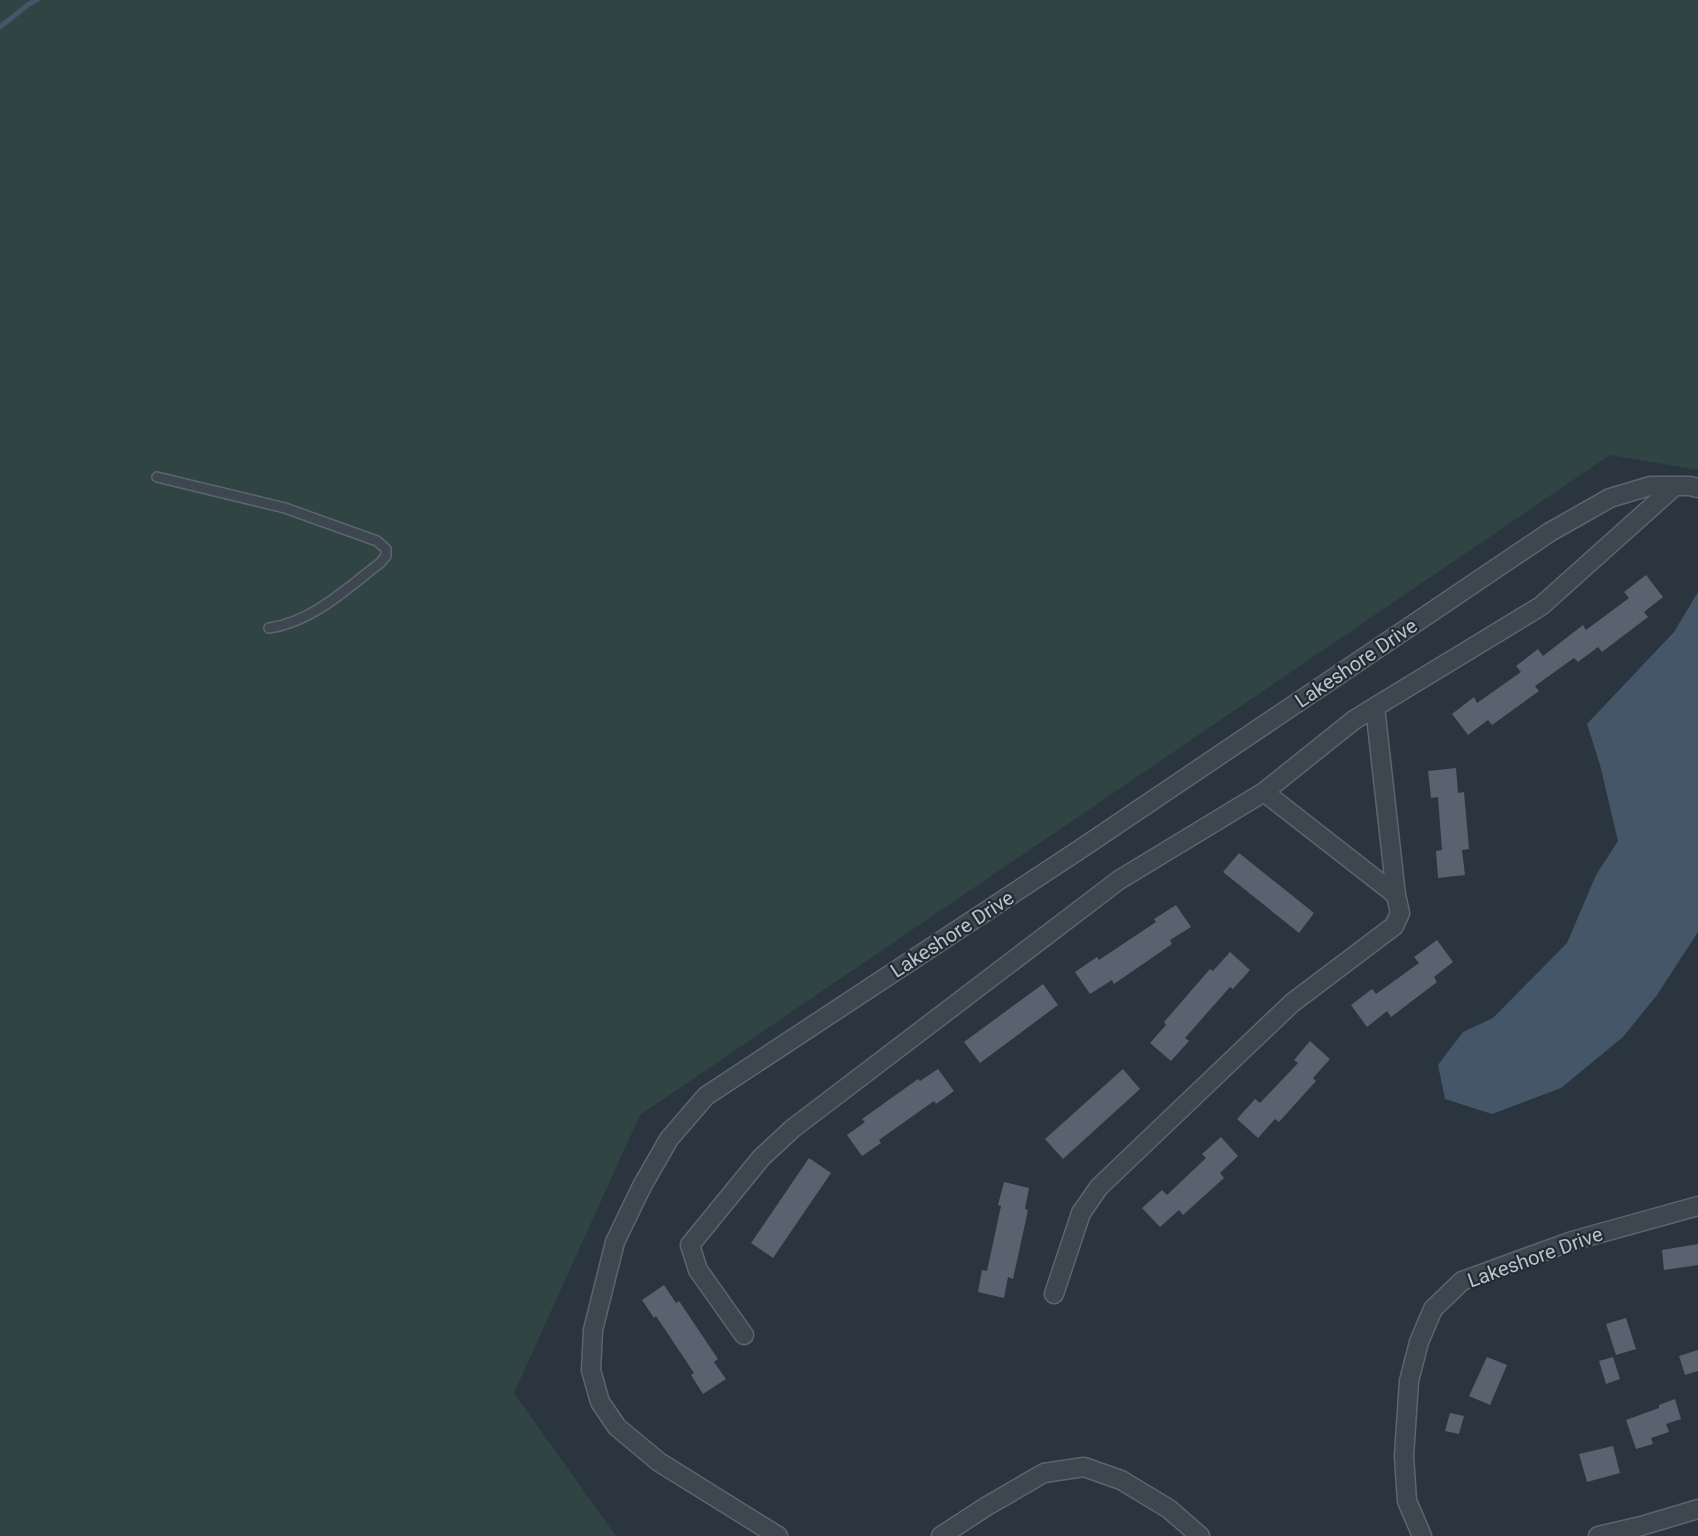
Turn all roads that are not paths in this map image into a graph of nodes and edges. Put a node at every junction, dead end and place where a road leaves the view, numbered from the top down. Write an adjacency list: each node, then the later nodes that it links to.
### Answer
1 (157, 477): 4 (lane)
2 (1675, 486): 3 (street, Lakeshore Drive); 5 (street); 13 (street, Lakeshore Drive)
3 (1698, 488)
4 (269, 628)
5 (1375, 707): 6 (street); 7 (street)
6 (1264, 792): 7 (street); 10 (street)
7 (1396, 895): 9 (street)
8 (1698, 1206): 16 (street, Lakeshore Drive)
9 (1054, 1294)
10 (744, 1335)
11 (1698, 1509): 12 (street)
12 (1615, 1534): 17 (street)
13 (778, 1536)
14 (941, 1536): 15 (street)
15 (1200, 1536)
16 (1422, 1536)
17 (1598, 1536)

